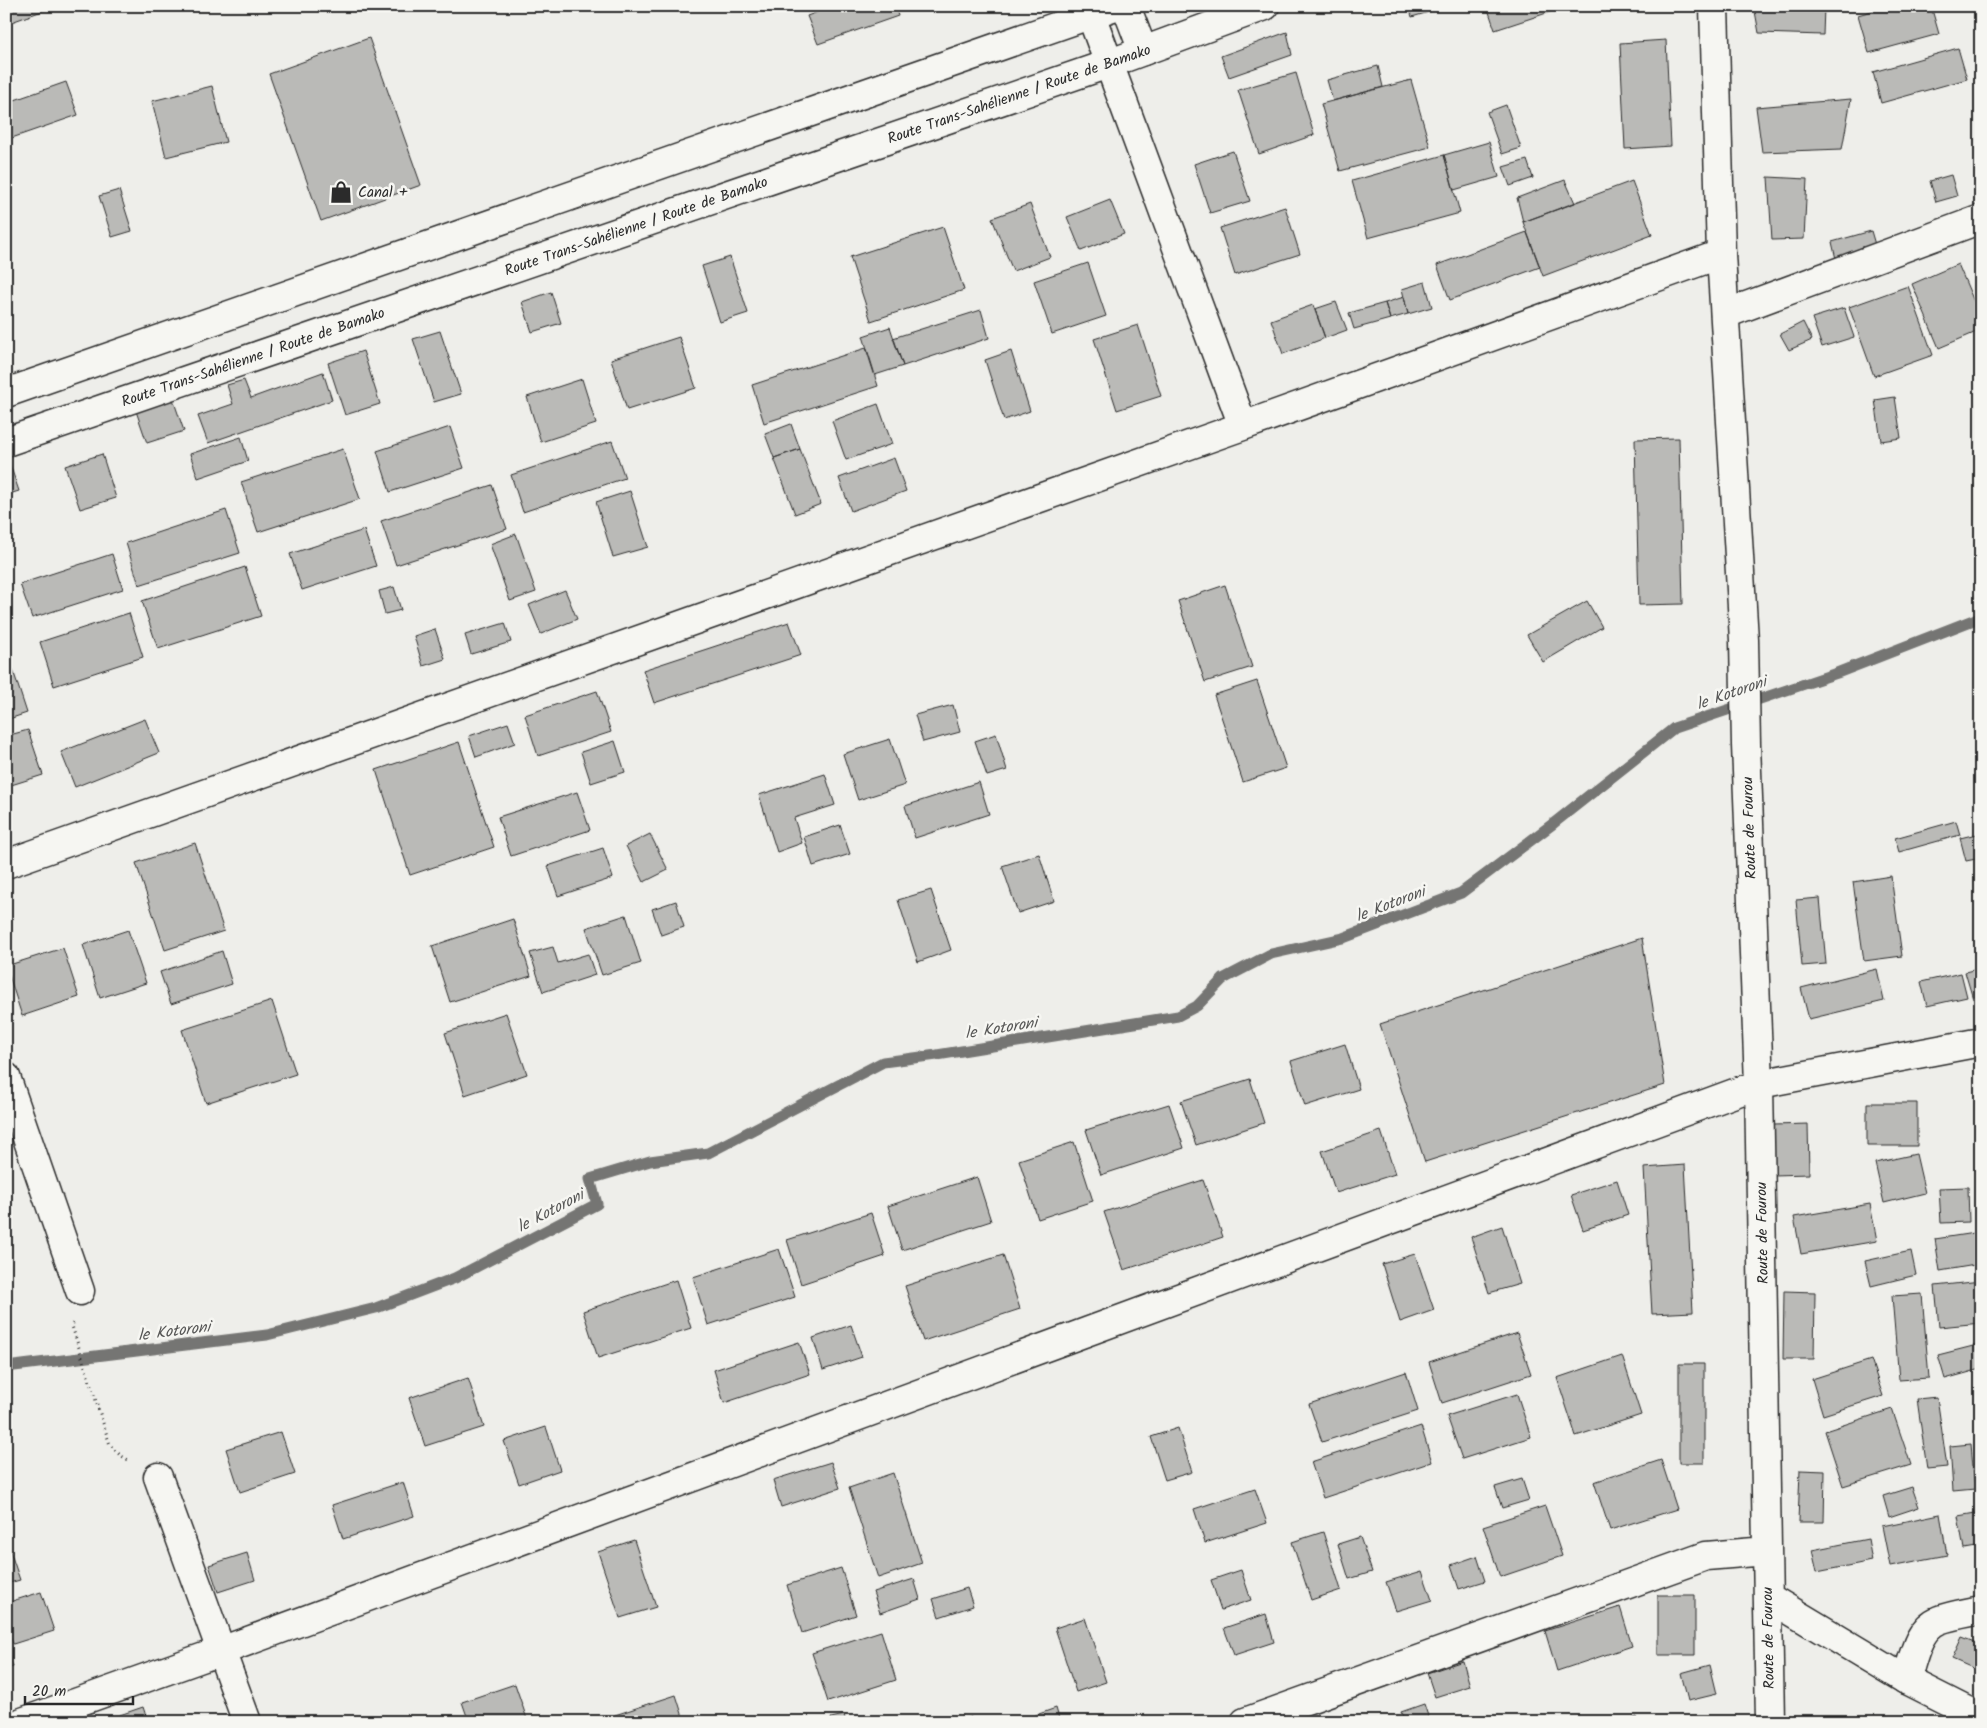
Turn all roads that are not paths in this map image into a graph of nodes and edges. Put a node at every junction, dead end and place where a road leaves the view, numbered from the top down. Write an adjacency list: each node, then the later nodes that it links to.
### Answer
1 (1126, 6): 5 (main road)
2 (1265, 6): 5 (main road, Route Trans-Sahélienne / Route de Bamako)
3 (1714, 6): 8 (main road, Route de Fourou)
4 (1103, 11): 6 (main road); 10 (main road)
5 (1143, 51): 6 (main road, Route Trans-Sahélienne / Route de Bamako)
6 (1108, 64): 11 (main road); 12 (main road, Route Trans-Sahélienne / Route de Bamako)
7 (1981, 219): 9 (main road)
8 (1721, 254): 9 (main road, Route de Fourou); 11 (main road)
9 (1725, 314): 16 (main road, Route de Fourou)
10 (6, 393)
11 (1243, 426): 13 (main road)
12 (6, 442)
13 (6, 864)
14 (1981, 1042): 16 (main road)
15 (6, 1077): 17 (main road)
16 (1759, 1084): 19 (main road, Route de Fourou); 22 (main road)
17 (80, 1291)
18 (158, 1478): 22 (main road)
19 (1767, 1551): 20 (main road, Route de Fourou); 27 (main road)
20 (1768, 1597): 23 (main road); 28 (main road, Route de Fourou)
21 (1981, 1610): 23 (main road)
22 (221, 1651): 25 (main road); 26 (main road)
23 (1906, 1680): 24 (main road)
24 (1981, 1718)
25 (22, 1722)
26 (247, 1722)
27 (1244, 1722)
28 (1770, 1722)

